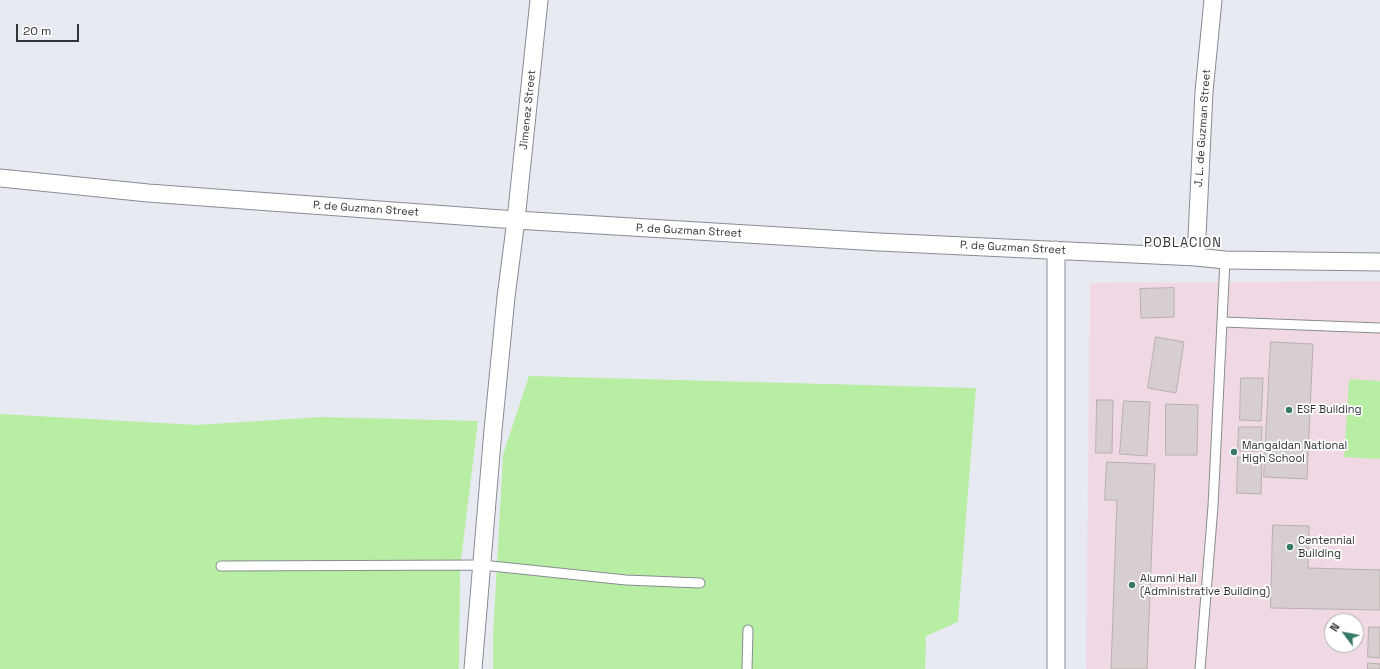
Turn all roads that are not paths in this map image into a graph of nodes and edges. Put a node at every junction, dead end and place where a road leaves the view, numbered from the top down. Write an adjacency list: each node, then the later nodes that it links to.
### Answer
1 (539, 0): 4 (street, Jimenez Street)
2 (1213, 0): 6 (street, J. L. de Guzman Street)
3 (0, 178): 4 (street, P. de Guzman Street)
4 (516, 220): 5 (street, P. de Guzman Street); 11 (street, Jimenez Street)
5 (1056, 250): 6 (street, P. de Guzman Street); 17 (street)
6 (1196, 257): 7 (street, P. de Guzman Street)
7 (1225, 260): 8 (street, P. de Guzman Street); 9 (lane)
8 (1380, 262)
9 (1223, 322): 10 (lane); 18 (lane)
10 (1380, 328)
11 (482, 565): 12 (lane); 13 (lane); 15 (street, Jimenez Street)
12 (221, 566)
13 (700, 583)
14 (748, 630): 16 (lane)
15 (473, 669)
16 (747, 669)
17 (1056, 669)
18 (1200, 669)

